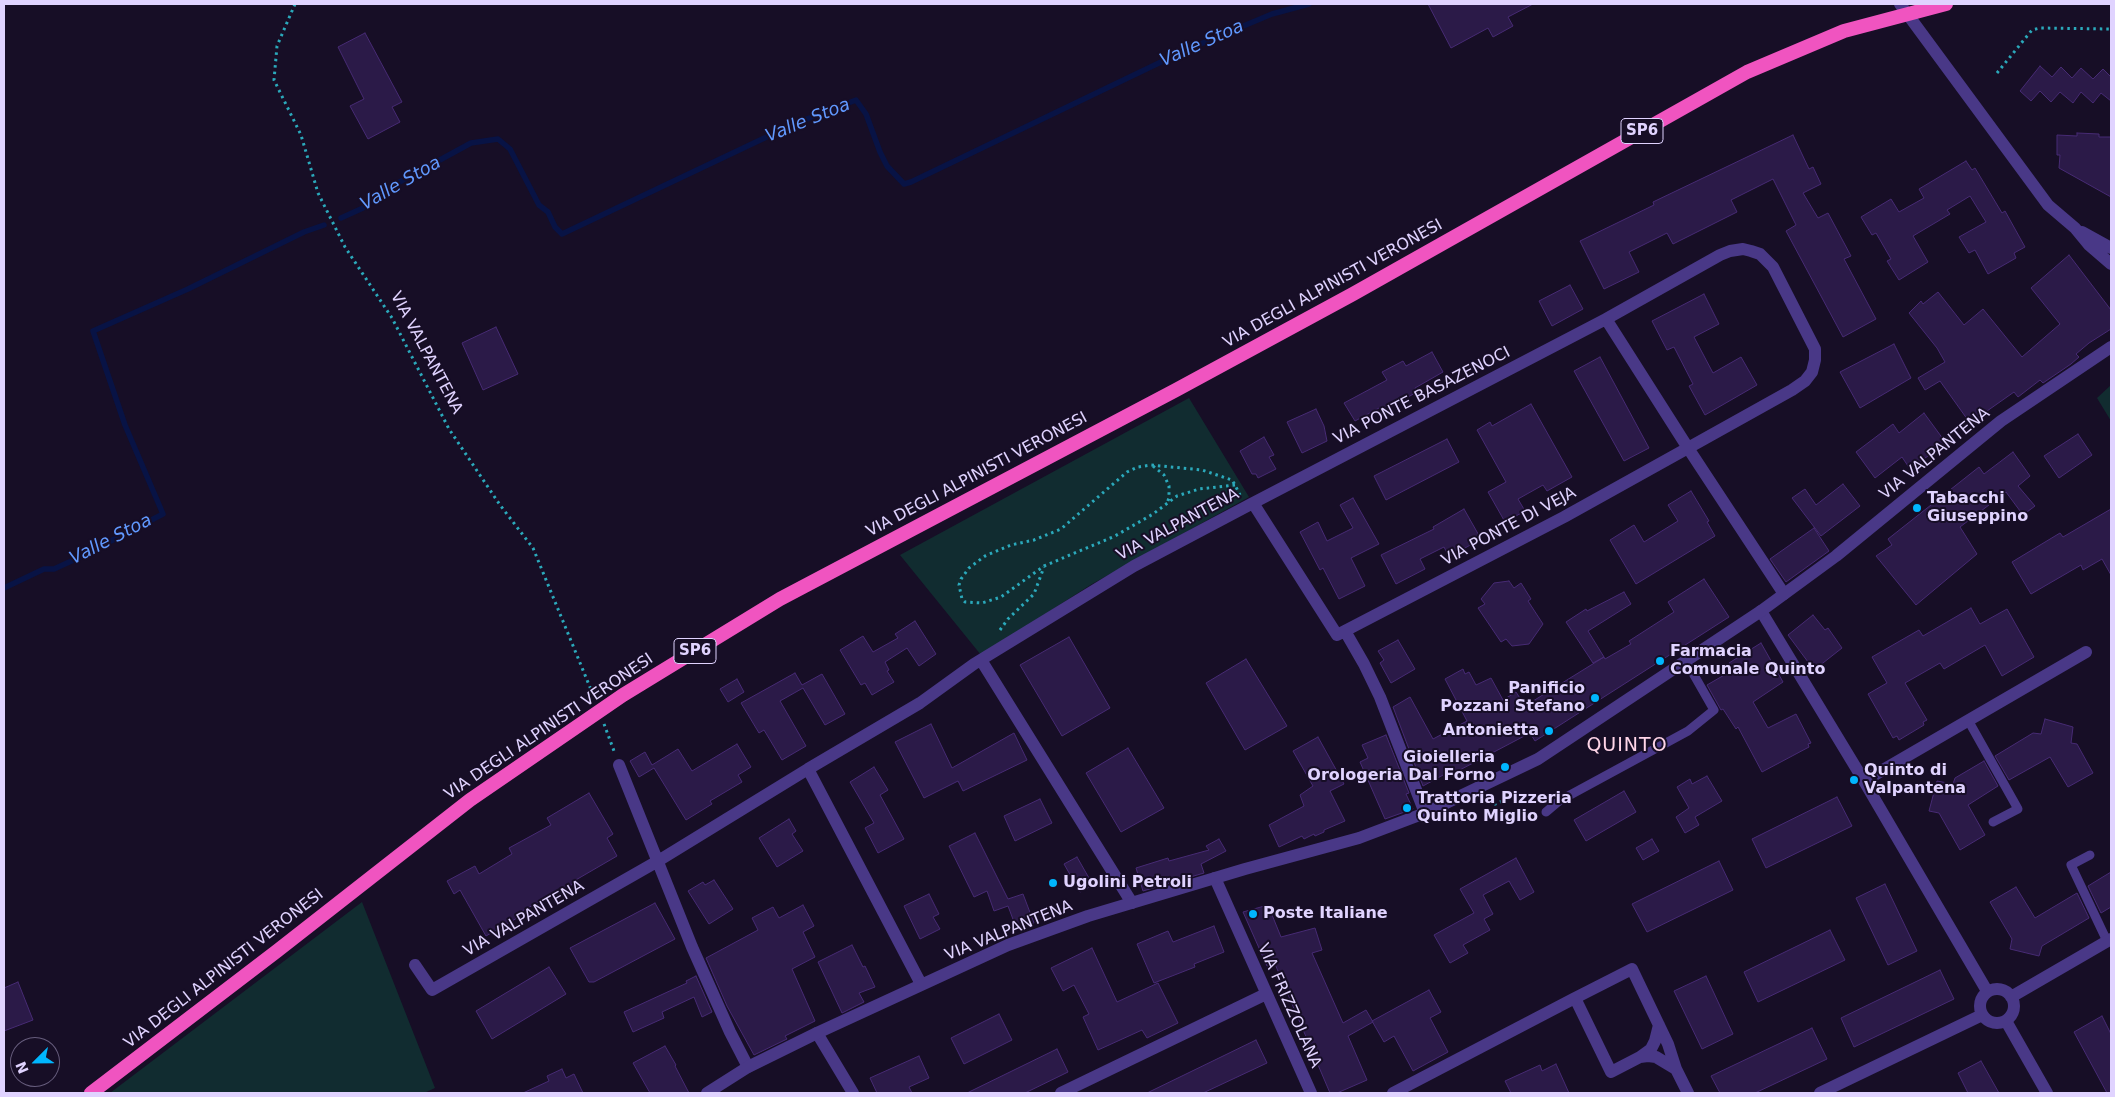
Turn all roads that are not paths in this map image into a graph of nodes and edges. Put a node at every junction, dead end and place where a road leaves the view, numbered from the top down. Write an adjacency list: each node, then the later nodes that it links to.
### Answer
1 (1900, 4): 3 (street)
2 (1946, 4): 41 (highway, VIA DEGLI ALPINISTI VERONESI / SP6)
3 (2076, 228): 4 (street); 5 (street)
4 (2111, 248)
5 (2111, 264)
6 (1606, 319): 8 (street); 8 (street, VIA PONTE DI VEJA); 9 (street, VIA PONTE BASAZENOCI)
7 (2111, 347): 10 (street, VIA VALPANTENA)
8 (1688, 448): 10 (street); 12 (street, VIA PONTE DI VEJA)
9 (1250, 504): 12 (street, VIA VALPANTENA); 14 (street, VIA VALPANTENA)
10 (1784, 594): 11 (street, VIA VALPANTENA)
11 (1761, 611): 15 (street, VIA VALPANTENA); 19 (street)
12 (1344, 631): 21 (street, VIA VALPANTENA)
13 (2086, 652): 16 (street)
14 (981, 660): 18 (street, VIA VALPANTENA); 26 (street)
15 (1686, 661): 20 (lane); 21 (street, VIA VALPANTENA)
16 (1968, 720): 19 (street); 22 (lane)
17 (619, 765): 24 (street)
18 (808, 769): 24 (street, VIA VALPANTENA); 29 (street)
19 (1864, 780): 30 (street)
20 (1546, 812)
21 (1425, 813): 25 (street, VIA VALPANTENA)
22 (1993, 822)
23 (2090, 855): 27 (lane)
24 (658, 861): 28 (street, VIA VALPANTENA); 39 (street)
25 (1215, 878): 26 (street, VIA VALPANTENA); 31 (street, VIA FRIZZOLANA)
26 (1132, 903): 29 (street, VIA VALPANTENA)
27 (2109, 940): 32 (street)
28 (415, 965)
29 (921, 984): 37 (street, VIA VALPANTENA)
30 (1987, 991): 32 (street); 34 (street)
31 (1266, 994): 44 (street); 45 (street, VIA FRIZZOLANA)
32 (2011, 996): 35 (street)
33 (1575, 998): 36 (street); 38 (street); 46 (street)
34 (1982, 1015): 35 (street); 48 (street)
35 (2006, 1021): 49 (street)
36 (1659, 1025): 38 (street); 40 (street)
37 (817, 1033): 39 (street, VIA VALPANTENA); 43 (street)
38 (1640, 1057): 40 (street)
39 (748, 1067): 42 (street, VIA VALPANTENA)
40 (1676, 1069): 47 (street)
41 (91, 1093)
42 (707, 1093)
43 (853, 1093)
44 (1061, 1093)
45 (1311, 1093)
46 (1393, 1093)
47 (1688, 1093)
48 (1820, 1093)
49 (2047, 1093)

